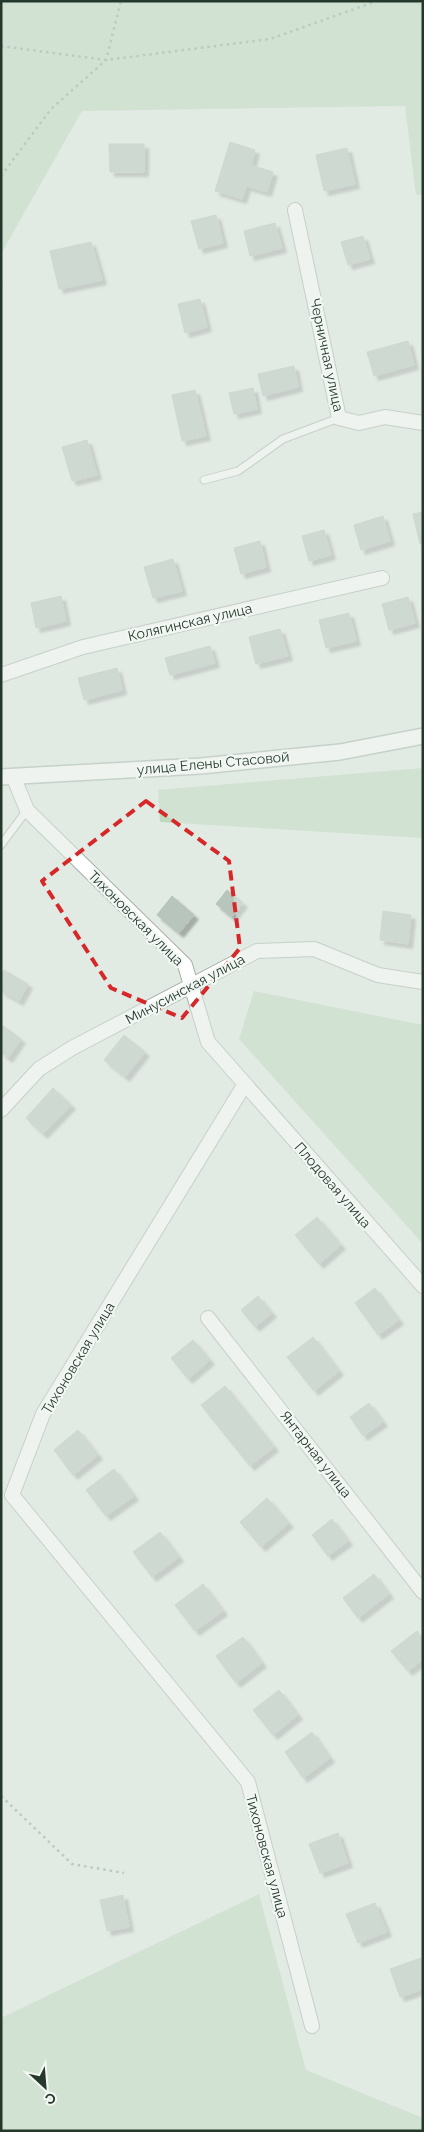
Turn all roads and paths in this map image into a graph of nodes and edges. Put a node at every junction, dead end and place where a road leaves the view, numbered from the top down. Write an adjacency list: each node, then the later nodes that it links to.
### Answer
1 (121, 1): 4 (path)
2 (377, 1): 4 (path)
3 (1, 46): 4 (path)
4 (106, 60): 5 (path)
5 (1, 176)
6 (296, 210): 7 (street, Черничная улица)
7 (339, 418): 8 (street, Черничная улица); 9 (lane)
8 (423, 423)
9 (204, 480)
10 (382, 578): 11 (street, Колягинская улица)
11 (1, 675)
12 (423, 736): 13 (main road, улица Елены Стасовой)
13 (7, 777): 14 (street, Тихоновская улица)
14 (27, 810): 15 (lane); 17 (street, Тихоновская улица)
15 (1, 845)
16 (423, 982): 17 (street, Минусинская улица)
17 (191, 986): 18 (street, Тихоновская улица); 19 (street, Минусинская улица)
18 (245, 1084): 20 (street, Плодовая улица); 25 (street, Тихоновская улица)
19 (1, 1110)
20 (423, 1286)
21 (208, 1318): 22 (street, Янтарная улица)
22 (423, 1592)
23 (1, 1796): 24 (path)
24 (124, 1873)
25 (312, 2026)

